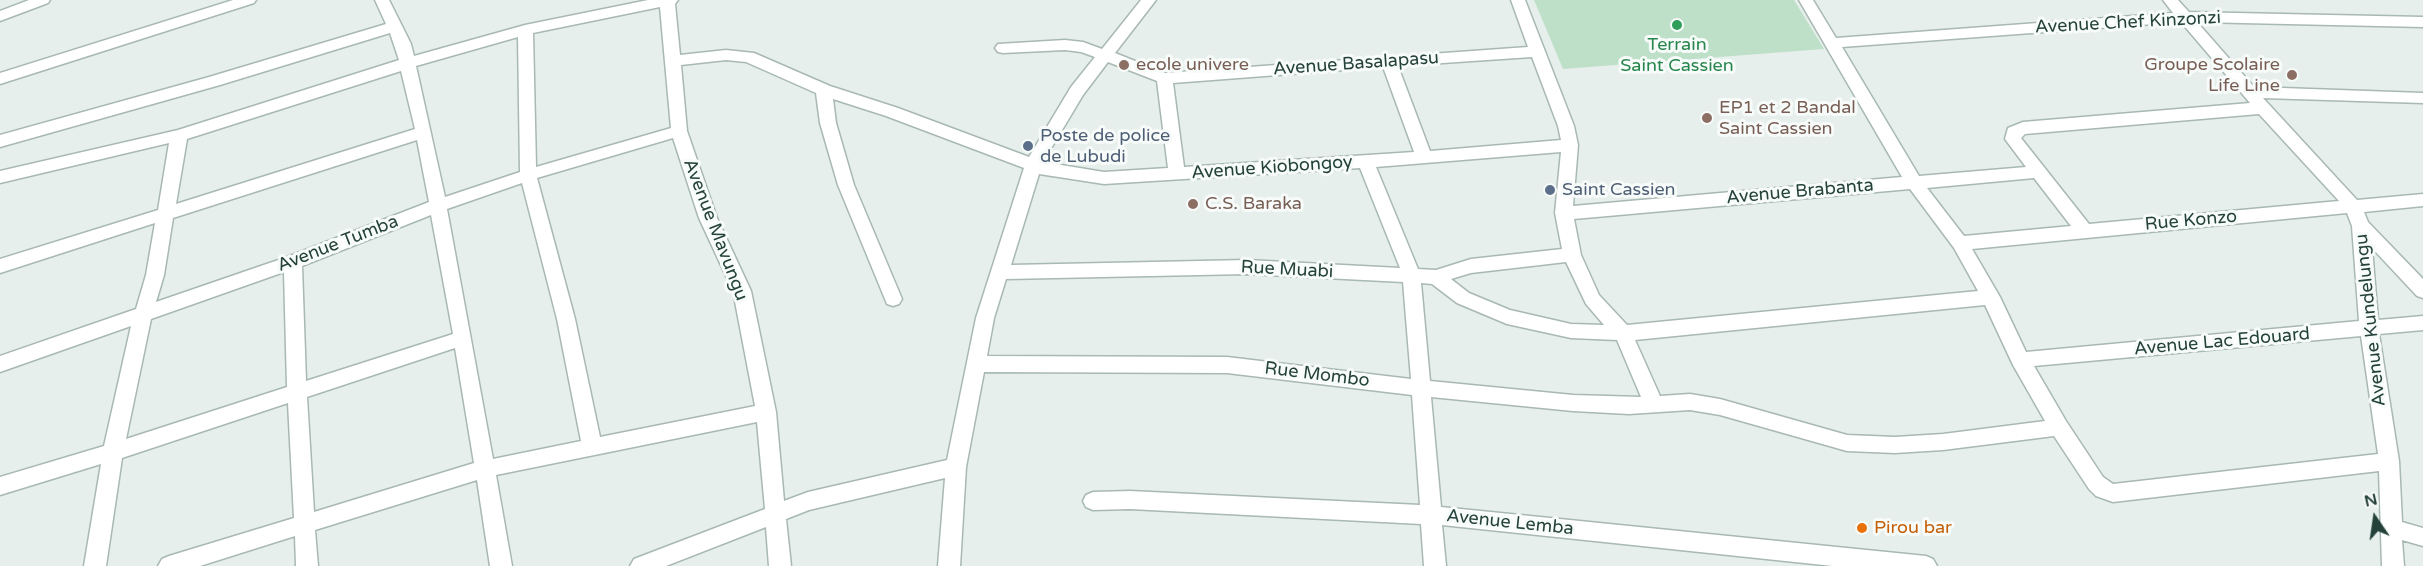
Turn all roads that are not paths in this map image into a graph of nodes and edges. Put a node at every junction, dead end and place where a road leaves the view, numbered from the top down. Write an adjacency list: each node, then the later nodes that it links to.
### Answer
1 (43, 0): 9 (street)
2 (382, 0): 12 (street)
3 (1149, 0): 17 (street)
4 (1518, 0): 16 (street)
5 (1806, 0): 14 (street)
6 (2170, 0): 10 (street, Avenue Kundelungu)
7 (243, 1): 22 (street)
8 (668, 1): 13 (street); 18 (street, Avenue Mavungu)
9 (0, 16)
10 (2185, 17): 11 (street, Avenue Chef Kinzonzi); 14 (street, Avenue Chef Kinzonzi); 24 (street, Avenue Kundelungu)
11 (2423, 22)
12 (395, 26): 20 (street); 30 (street)
13 (525, 30): 20 (street); 37 (street)
14 (1833, 43): 39 (street)
15 (1003, 48): 17 (street, Avenue Basalapasu)
16 (1539, 51): 19 (street, Avenue Basalapasu); 31 (street)
17 (1106, 54): 21 (street, Avenue Basalapasu); 34 (street)
18 (671, 61): 23 (street, Avenue Kiobongoy); 27 (street, Avenue Mavungu)
19 (1389, 62): 21 (street, Avenue Basalapasu); 32 (street)
20 (408, 63): 28 (street); 29 (street)
21 (1164, 78): 36 (street)
22 (0, 79)
23 (824, 90): 34 (street, Avenue Kiobongoy); 56 (street)
24 (2251, 92): 25 (street); 26 (street, Avenue Kundelungu)
25 (2423, 98)
26 (2263, 108): 35 (street); 42 (street, Avenue Kundelungu)
27 (679, 131): 37 (street, Avenue Tumba); 68 (street, Avenue Mavungu)
28 (424, 132): 41 (street); 44 (street)
29 (179, 135): 38 (street); 44 (street)
30 (0, 141)
31 (1570, 145): 32 (street, Avenue Kiobongoy); 43 (street)
32 (1424, 157): 33 (street, Avenue Kiobongoy)
33 (1366, 162): 36 (street, Avenue Kiobongoy); 52 (street)
34 (1034, 165): 36 (street, Avenue Kiobongoy); 51 (street)
35 (2037, 172): 39 (street, Avenue Brabanta); 46 (street)
36 (1177, 174)
37 (528, 175): 41 (street, Avenue Tumba); 70 (street)
38 (0, 177)
39 (1913, 181): 43 (street, Avenue Brabanta); 47 (street)
40 (2423, 200): 42 (street, Rue Konzo)
41 (439, 205): 49 (street, Avenue Tumba); 61 (street)
42 (2353, 207): 45 (street, Avenue Kundelungu); 46 (street, Rue Konzo)
43 (1564, 213): 48 (street)
44 (165, 214): 50 (street); 57 (street)
45 (2361, 226): 54 (street); 59 (street, Avenue Kundelungu)
46 (2084, 230): 47 (street, Rue Konzo)
47 (1960, 243): 55 (street)
48 (1572, 255): 53 (street, Rue Muabi); 60 (street)
49 (293, 262): 57 (street, Avenue Tumba); 66 (street)
50 (0, 266)
51 (999, 272): 52 (street, Rue Muabi); 64 (street)
52 (1412, 277): 53 (street, Rue Muabi); 65 (street)
53 (1436, 277): 60 (street)
54 (2423, 291)
55 (1990, 297): 60 (street); 62 (street)
56 (893, 299)
57 (143, 315): 63 (street, Avenue Tumba); 71 (street)
58 (2423, 323): 59 (street, Avenue Lac Edouard)
59 (2369, 328): 62 (street, Avenue Lac Edouard); 72 (street, Avenue Kundelungu)
60 (1623, 333): 67 (street)
61 (463, 338): 66 (street); 74 (street)
62 (2020, 360): 69 (street)
63 (0, 364)
64 (978, 364): 65 (street, Rue Mombo); 73 (street)
65 (1422, 388): 67 (street, Rue Mombo); 78 (street)
66 (297, 393): 71 (street); 79 (street)
67 (1654, 404): 69 (street, Rue Mombo)
68 (766, 412): 70 (street); 77 (street, Avenue Mavungu)
69 (2059, 427): 72 (street)
70 (592, 447): 74 (street)
71 (114, 452): 75 (street); 82 (street)
72 (2389, 461): 80 (street, Avenue Kundelungu)
73 (956, 467): 77 (street); 88 (street)
74 (484, 469): 79 (street); 85 (street)
75 (0, 486)
76 (1093, 501): 78 (street, Avenue Lemba)
77 (776, 514): 86 (street); 87 (street, Avenue Mavungu)
78 (1431, 515): 89 (street); 90 (street, Avenue Lemba)
79 (307, 525): 83 (street); 84 (street)
80 (2392, 528): 81 (street); 91 (street, Avenue Kundelungu)
81 (2423, 537)
82 (95, 566)
83 (169, 566)
84 (307, 566)
85 (501, 566)
86 (640, 566)
87 (780, 566)
88 (949, 566)
89 (1435, 566)
90 (1926, 566)
91 (2392, 566)

